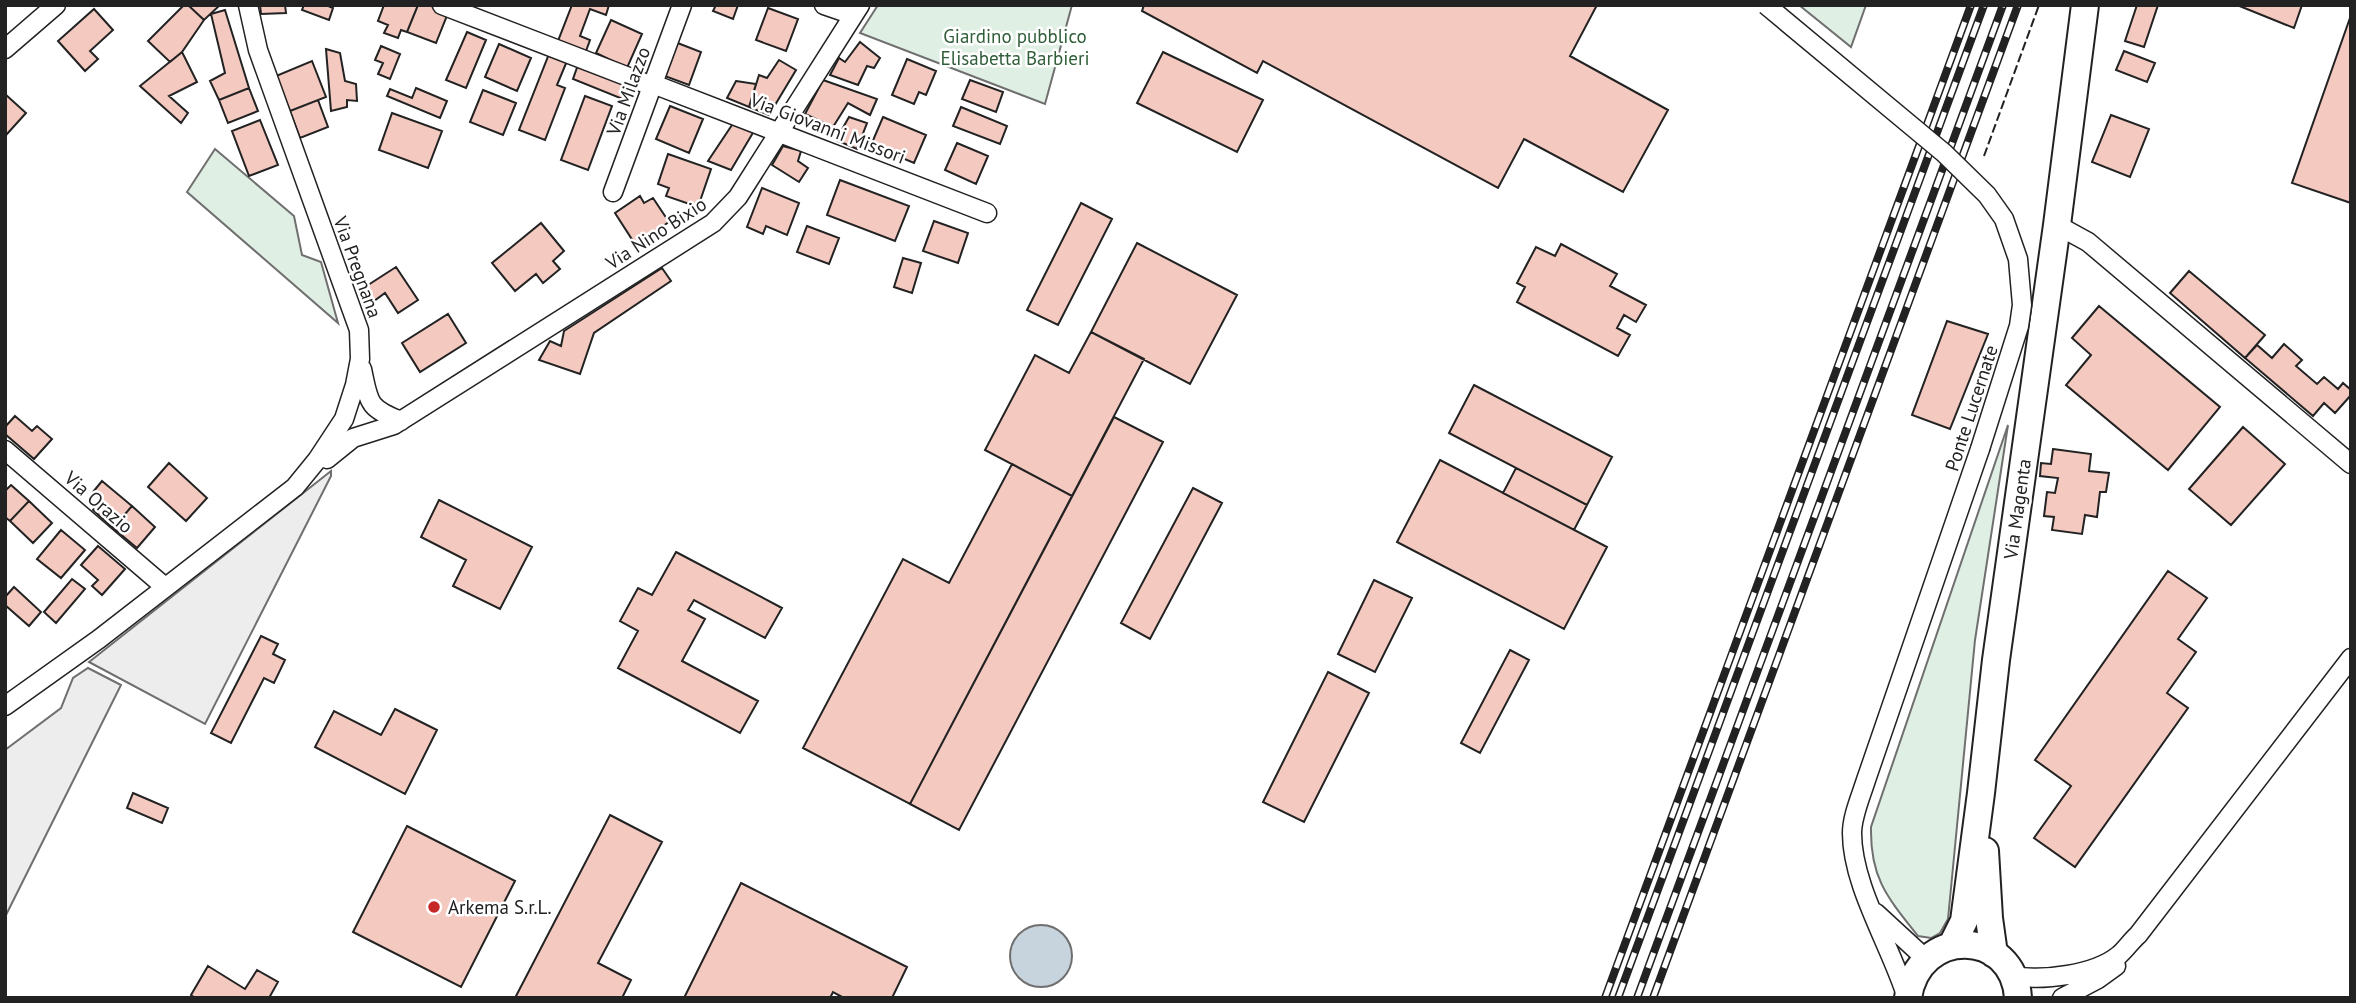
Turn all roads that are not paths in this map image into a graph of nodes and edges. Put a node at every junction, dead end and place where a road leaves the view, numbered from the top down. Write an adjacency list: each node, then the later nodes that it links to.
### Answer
1 (56, 5): 9 (street)
2 (248, 5): 15 (street, Via Pregnana)
3 (442, 5): 10 (street, Via Giovanni Missori)
4 (682, 5): 10 (street, Via Milazzo)
5 (824, 5): 8 (street)
6 (1766, 5): 24 (street, Ponte Lucernate, bridge)
7 (2085, 5): 14 (street, Via Magenta)
8 (856, 10): 11 (street, Via Nino Bixio)
9 (5, 49)
10 (652, 85): 11 (street, Via Giovanni Missori); 12 (street, Via Milazzo)
11 (781, 132): 13 (street, Via Giovanni Missori); 16 (street, Via Nino Bixio)
12 (613, 192)
13 (987, 213)
14 (2057, 225): 18 (street); 23 (street, Via Magenta)
15 (360, 359): 16 (street); 19 (street, Via Pregnana)
16 (401, 421): 19 (street, Via Nino Bixio)
17 (5, 450): 20 (street, Via Orazio)
18 (2351, 464)
19 (295, 487): 20 (street, Via Pregnana)
20 (160, 590): 22 (street, Via Pregnana)
21 (2351, 658): 25 (street)
22 (5, 705)
23 (1982, 793): 26 (street, Via Magenta); 27 (street, Via Magenta)
24 (1873, 911): 28 (street, Ponte Lucernate); 30 (street, Ponte Lucernate)
25 (2137, 934): 29 (street); 31 (street)
26 (1952, 945): 27 (street); 28 (street)
27 (1994, 954): 29 (street)
28 (1926, 959): 30 (street)
29 (2015, 987)
30 (1908, 998)
31 (2062, 998)

